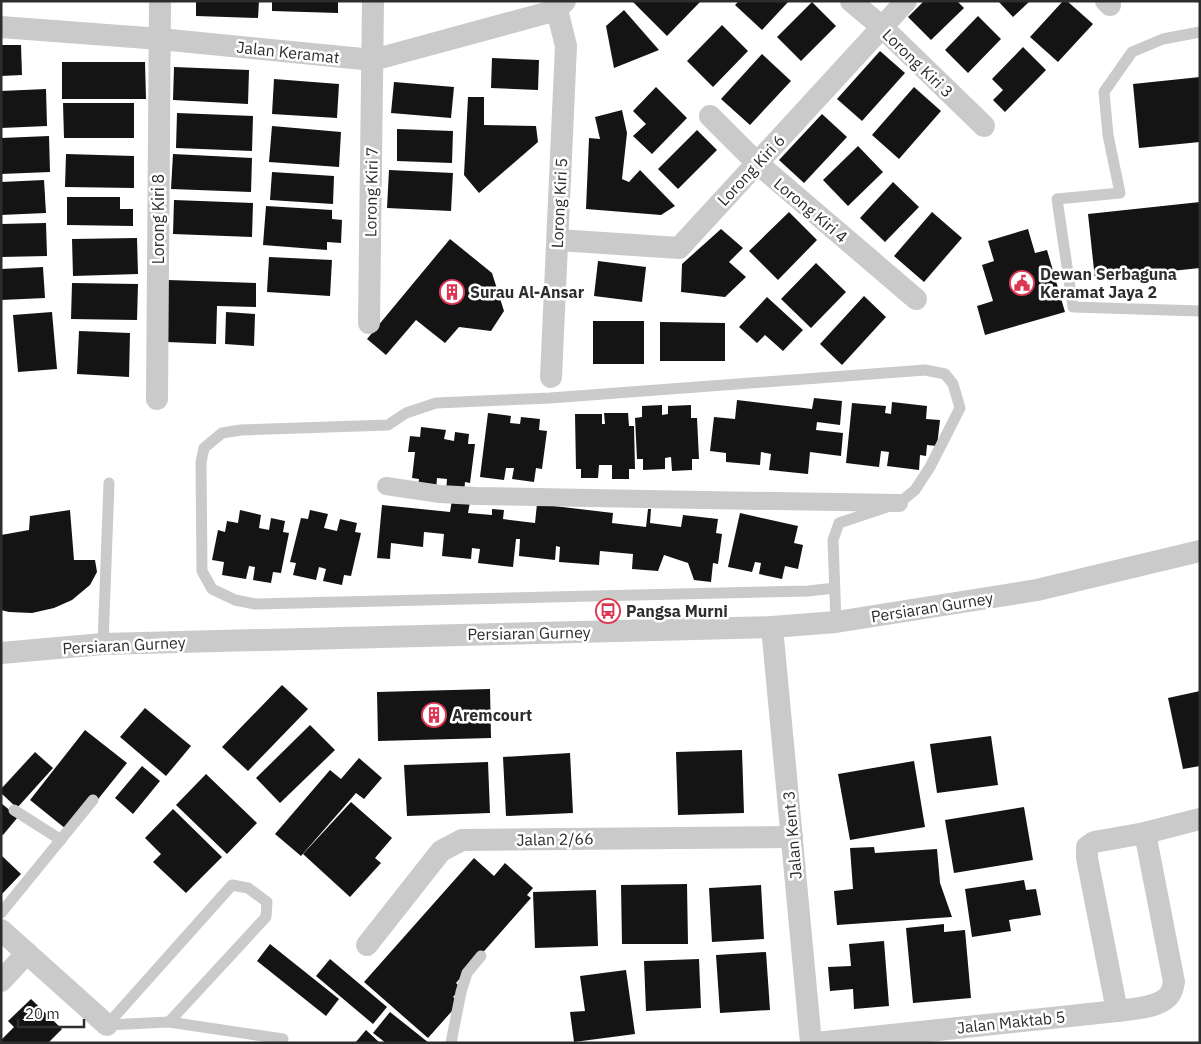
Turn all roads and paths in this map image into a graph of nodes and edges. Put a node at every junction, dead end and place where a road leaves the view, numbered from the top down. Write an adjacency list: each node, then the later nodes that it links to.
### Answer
1 (160, 1): 9 (street, Lorong Kiri 8)
2 (373, 1): 10 (street, Lorong Kiri 7)
3 (851, 1): 7 (street, Lorong Kiri 3)
4 (906, 1): 7 (street, Lorong Kiri 6)
5 (561, 5): 10 (street, Jalan Keramat); 14 (street, Lorong Kiri 5)
6 (1, 26): 9 (street, Jalan Keramat)
7 (882, 27): 12 (street, Lorong Kiri 3); 13 (street, Lorong Kiri 6)
8 (1200, 32): 16 (lane)
9 (160, 39): 10 (street, Jalan Keramat); 19 (street, Lorong Kiri 8)
10 (373, 60): 17 (street, Lorong Kiri 7)
11 (710, 116): 13 (street, Lorong Kiri 4)
12 (984, 126)
13 (757, 163): 14 (street, Lorong Kiri 6); 15 (street, Lorong Kiri 4)
14 (558, 240): 18 (street, Lorong Kiri 5)
15 (916, 299)
16 (1200, 311)
17 (369, 323)
18 (551, 387): 22 (lane); 24 (lane)
19 (157, 399)
20 (109, 484): 27 (lane)
21 (386, 486): 22 (street)
22 (899, 503): 24 (lane)
23 (1200, 551): 25 (street, Persiaran Gurney)
24 (835, 588): 25 (lane)
25 (836, 622): 26 (street, Persiaran Gurney)
26 (772, 627): 27 (street, Persiaran Gurney); 33 (street, Jalan Kent 3)
27 (103, 644): 28 (street, Persiaran Gurney)
28 (1, 653)
29 (93, 800): 34 (lane)
30 (14, 810): 34 (lane)
31 (1200, 819): 32 (street)
32 (1145, 833): 41 (street, Jalan Maktab 5); 41 (street)
33 (792, 837): 37 (street, Jalan 2/66); 46 (street, Jalan Kent 3)
34 (61, 840): 35 (lane)
35 (1, 913)
36 (1, 930): 38 (street)
37 (367, 946)
38 (27, 953): 40 (street); 43 (street)
39 (481, 956): 45 (lane)
40 (1, 981)
41 (1117, 1011): 47 (street, Jalan Maktab 5)
42 (169, 1022): 43 (lane); 43 (lane); 44 (lane)
43 (107, 1025)
44 (282, 1039)
45 (451, 1043)
46 (811, 1043)
47 (816, 1043)

